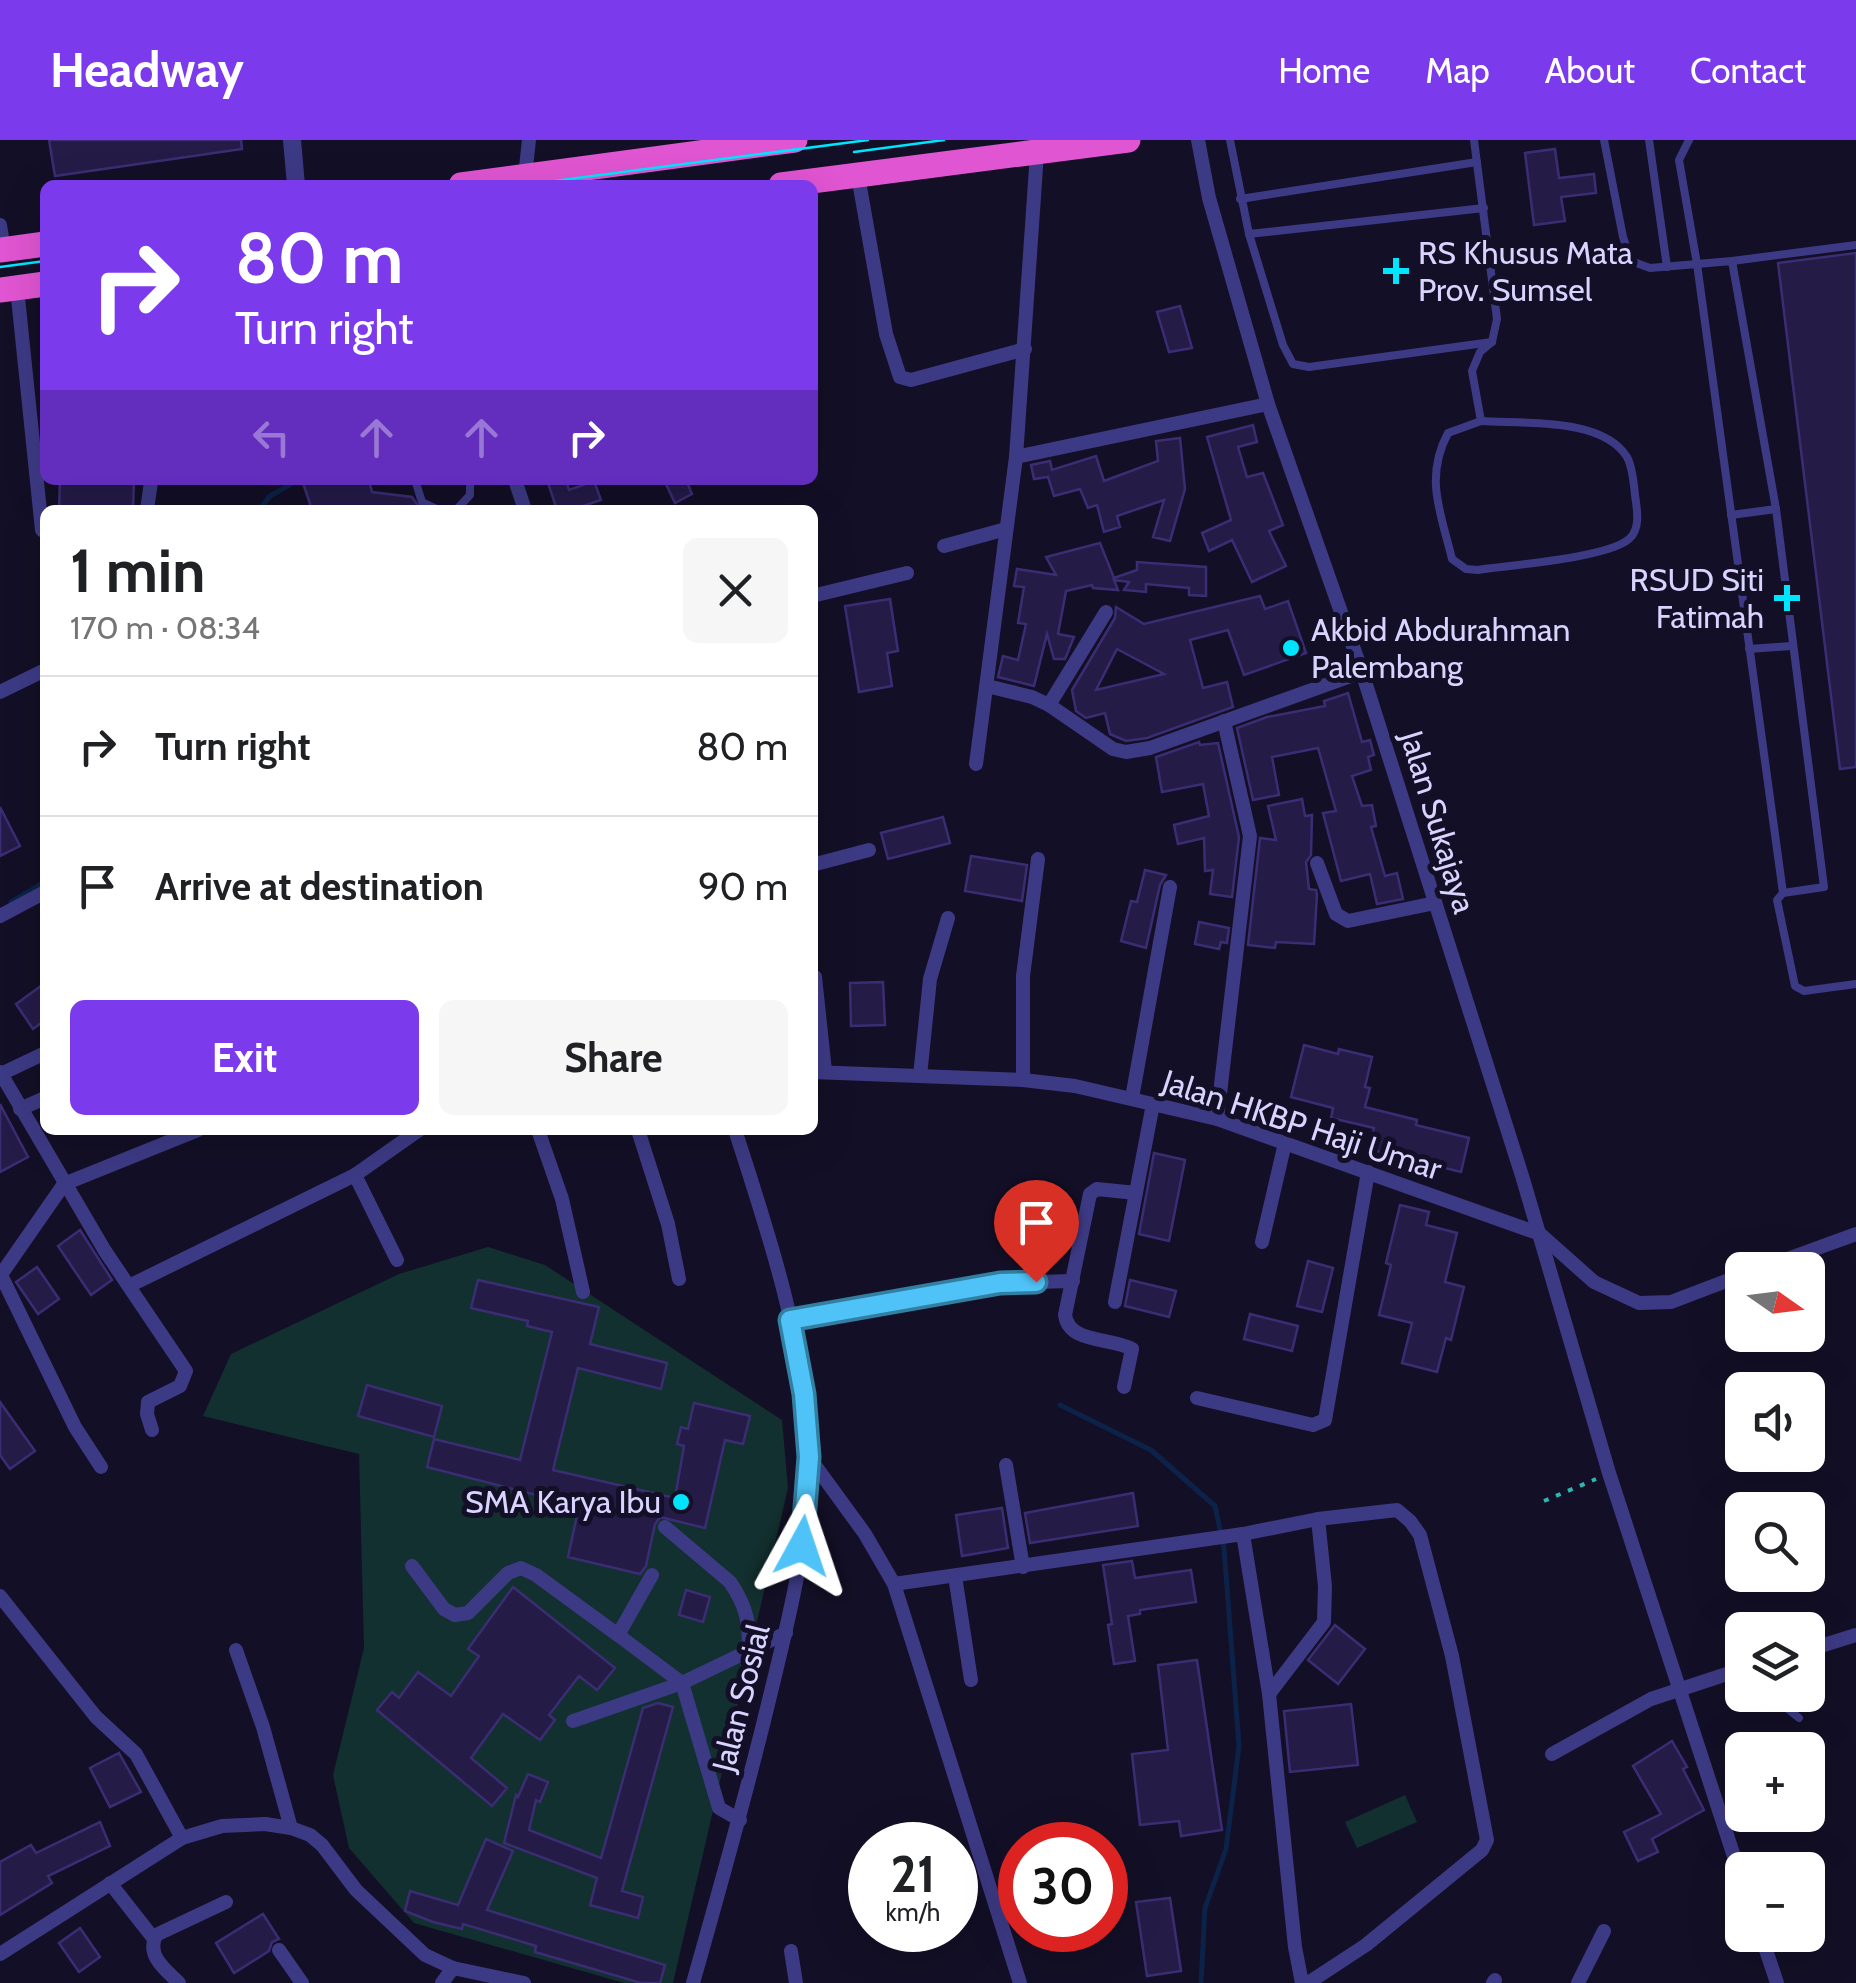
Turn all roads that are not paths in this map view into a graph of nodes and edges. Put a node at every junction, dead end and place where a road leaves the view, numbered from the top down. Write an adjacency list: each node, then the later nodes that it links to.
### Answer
1 (292, 140): 15 (street)
2 (529, 140): 13 (street)
3 (795, 140): 13 (highway)
4 (1128, 140): 11 (highway)
5 (1198, 140): 31 (street, Jalan Sukajaya)
6 (1230, 140): 18 (lane)
7 (1474, 140): 12 (lane)
8 (1604, 140): 26 (lane)
9 (1649, 140): 26 (lane)
10 (1689, 140): 25 (lane)
11 (1036, 153): 14 (highway); 30 (street)
12 (1478, 162): 18 (lane); 19 (lane)
13 (525, 176): 16 (highway)
14 (858, 176): 17 (highway); 30 (street)
15 (296, 180)
16 (497, 180)
17 (818, 181)
18 (1240, 200): 20 (lane)
19 (1484, 208): 20 (lane); 29 (lane)
20 (1249, 234): 29 (lane)
21 (1, 241): 22 (highway)
22 (40, 244)
23 (1856, 245): 24 (lane)
24 (1732, 260): 25 (lane); 34 (lane)
25 (1697, 264): 26 (lane); 35 (lane)
26 (1667, 266)
27 (40, 285): 28 (highway)
28 (8, 289): 36 (street)
29 (1492, 342): 32 (lane)
30 (1025, 349): 33 (street)
31 (1268, 404): 33 (street); 45 (street, Jalan Sukajaya)
32 (1481, 421): 32 (lane)
33 (1016, 457): 37 (street)
34 (1776, 509): 35 (lane); 42 (lane)
35 (1731, 515): 43 (lane)
36 (40, 516)
37 (1006, 529): 38 (street); 46 (street)
38 (944, 546)
39 (908, 573): 40 (street)
40 (818, 595)
41 (1106, 612): 48 (street)
42 (1791, 646): 43 (lane); 56 (lane)
43 (1749, 649): 56 (lane)
44 (40, 672): 47 (street)
45 (1362, 672): 49 (street); 58 (street, Jalan Sukajaya)
46 (986, 686): 48 (street); 50 (street)
47 (0, 692)
48 (1050, 705): 49 (street)
49 (1224, 721): 71 (street)
50 (976, 764)
51 (868, 850): 53 (street)
52 (1038, 858): 66 (street)
53 (818, 863)
54 (1317, 863): 58 (street)
55 (1170, 888): 67 (street)
56 (1782, 893): 61 (lane)
57 (40, 895): 59 (street)
58 (1435, 903): 82 (street, Jalan Sukajaya)
59 (0, 916)
60 (948, 918): 65 (street)
61 (1856, 984)
62 (40, 1056): 64 (street)
63 (819, 1072): 65 (street, Jalan HKBP Haji Umar)
64 (1, 1073): 70 (street)
65 (920, 1076): 66 (street, Jalan HKBP Haji Umar)
66 (1023, 1080): 67 (street, Jalan HKBP Haji Umar)
67 (1132, 1098): 69 (street, Jalan HKBP Haji Umar)
68 (40, 1100): 70 (street)
69 (1153, 1104): 71 (street, Jalan HKBP Haji Umar); 81 (street)
70 (20, 1109): 80 (street)
71 (1217, 1119): 77 (street, Jalan HKBP Haji Umar)
72 (186, 1135): 80 (street)
73 (412, 1135): 79 (street)
74 (540, 1135): 92 (street)
75 (640, 1135): 88 (street)
76 (736, 1135): 94 (street, Jalan Sosial)
77 (1285, 1143): 78 (street, Jalan HKBP Haji Umar); 84 (street)
78 (1368, 1172): 82 (street, Jalan HKBP Haji Umar); 96 (street)
79 (356, 1174): 86 (street); 91 (street)
80 (64, 1184): 87 (street); 91 (street)
81 (1136, 1193): 89 (street); 93 (street)
82 (1540, 1234): 90 (street, Jalan HKBP Haji Umar); 119 (street, Jalan Sukajaya)
83 (1856, 1234): 85 (street)
84 (1262, 1242)
85 (1806, 1252)
86 (397, 1260)
87 (0, 1275): 100 (street)
88 (679, 1279)
89 (1073, 1281): 94 (street); 95 (street)
90 (1725, 1281)
91 (131, 1286): 97 (street)
92 (583, 1292)
93 (1114, 1302)
94 (790, 1320): 98 (street, Jalan Sosial)
95 (1124, 1387)
96 (1197, 1398)
97 (152, 1430)
98 (809, 1457): 108 (street); 110 (street, Jalan Sosial)
99 (1006, 1465): 105 (street)
100 (100, 1467)
101 (1318, 1519): 103 (street); 120 (street); 145 (street)
102 (665, 1527): 115 (street)
103 (1243, 1534): 105 (street); 120 (street)
104 (412, 1566): 111 (street)
105 (1023, 1567): 107 (street)
106 (652, 1575): 111 (street)
107 (956, 1576): 108 (street); 117 (street)
108 (894, 1584): 144 (street)
109 (0, 1596): 127 (street)
110 (786, 1632): 115 (street); 125 (street, Jalan Sosial)
111 (618, 1634): 118 (street)
112 (1856, 1635): 113 (street)
113 (1825, 1645)
114 (236, 1650): 126 (street)
115 (748, 1650): 118 (street)
116 (1725, 1674): 119 (street)
117 (971, 1680)
118 (682, 1682): 123 (street); 125 (street)
119 (1678, 1688): 124 (street); 128 (street, Jalan Sukajaya)
120 (1269, 1694): 145 (street)
121 (1792, 1712): 122 (lane)
122 (1799, 1718)
123 (573, 1721)
124 (1552, 1754)
125 (740, 1820): 142 (street, Jalan Sosial)
126 (290, 1828): 127 (street); 137 (street)
127 (182, 1838): 129 (street)
128 (1732, 1852)
129 (110, 1883): 132 (street); 136 (street)
130 (226, 1902): 132 (street)
131 (1604, 1931): 146 (street)
132 (154, 1939): 138 (street)
133 (279, 1950): 139 (street)
134 (790, 1951): 143 (street)
135 (1767, 1952): 147 (street)
136 (0, 1954)
137 (453, 1968): 140 (street); 141 (street)
138 (179, 1983)
139 (302, 1983)
140 (442, 1983)
141 (524, 1983)
142 (693, 1983)
143 (796, 1983)
144 (1020, 1983)
145 (1305, 1983)
146 (1578, 1983)
147 (1777, 1983)

